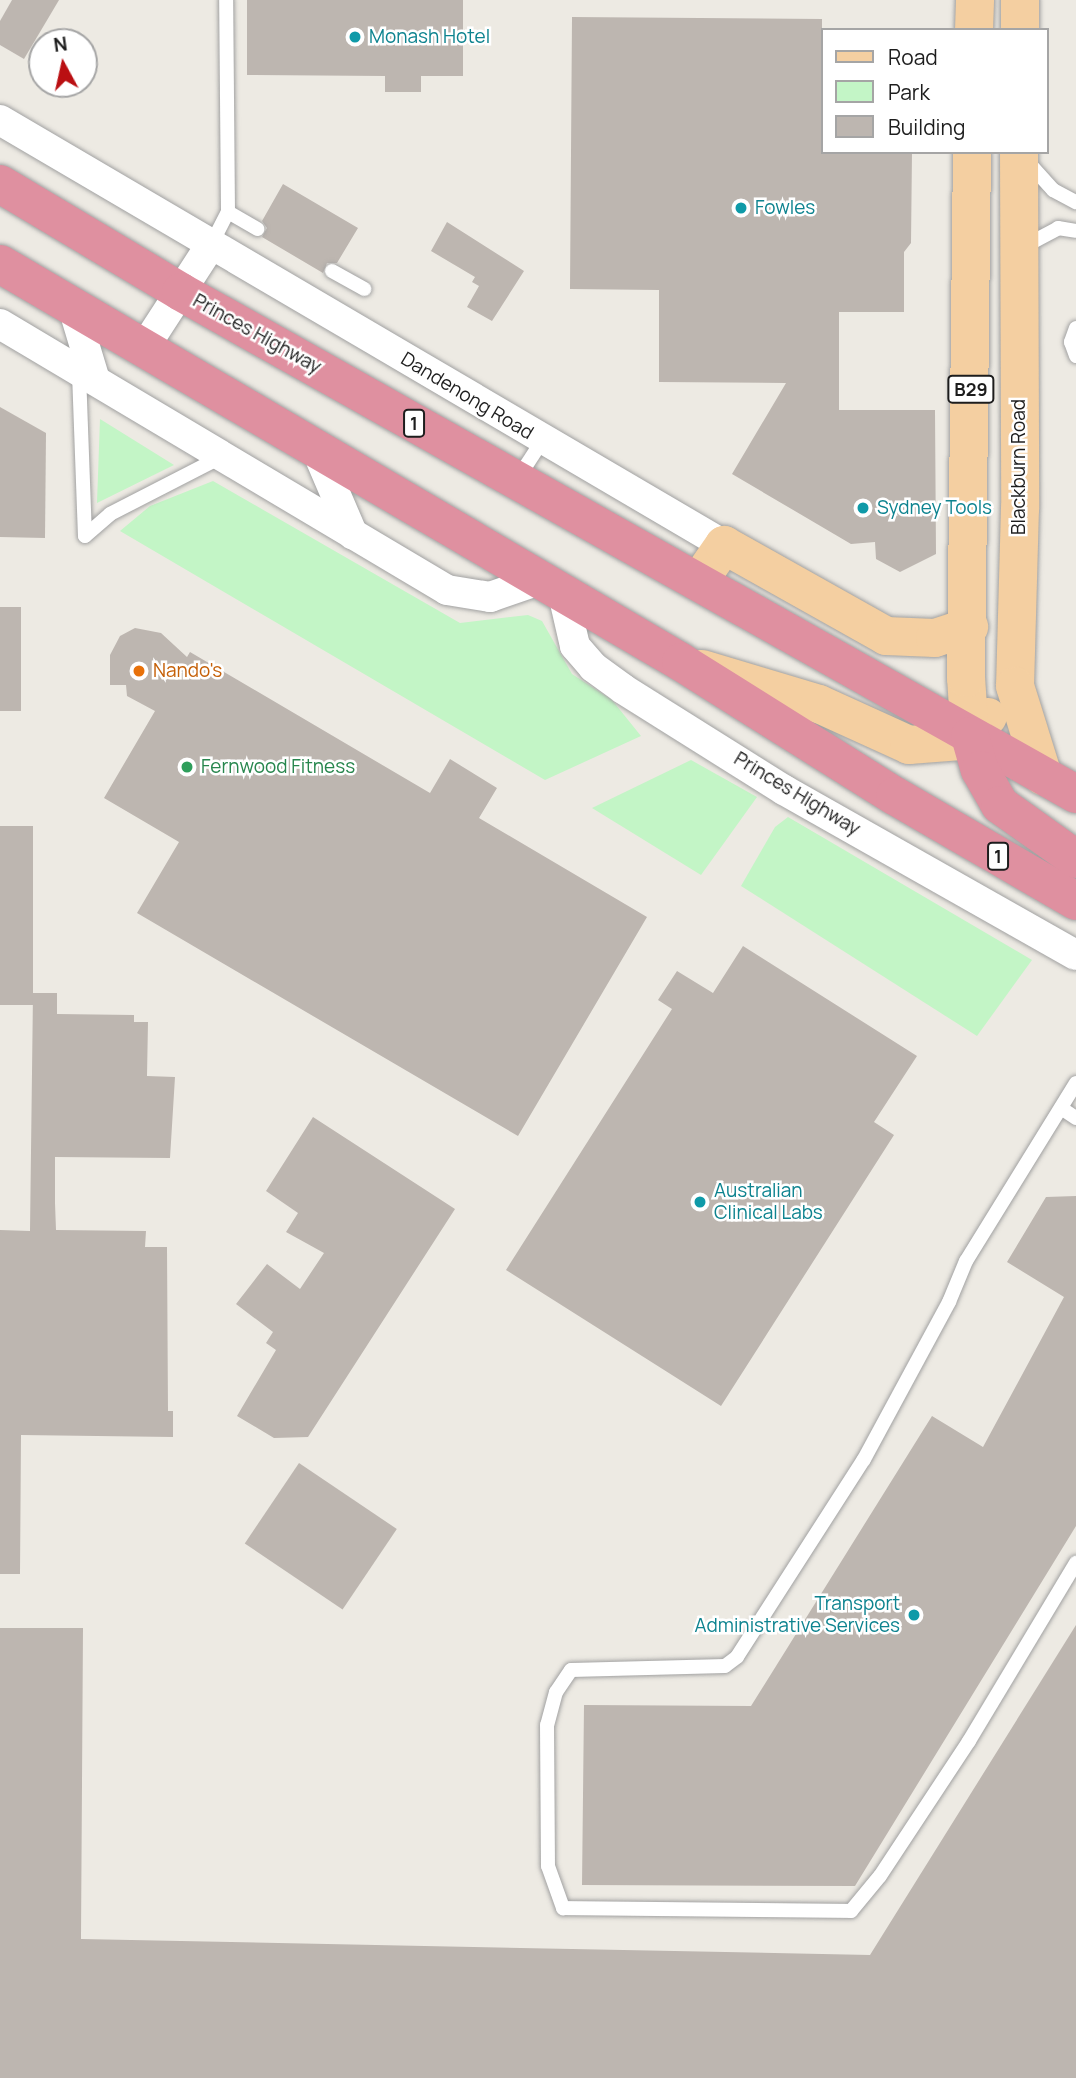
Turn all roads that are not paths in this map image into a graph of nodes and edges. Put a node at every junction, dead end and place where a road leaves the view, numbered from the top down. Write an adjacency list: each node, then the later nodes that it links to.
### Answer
1 (226, 0): 12 (lane)
2 (975, 0): 4 (main road)
3 (1020, 0): 5 (main road)
4 (974, 28)
5 (1020, 28)
6 (0, 120): 15 (street, Dandenong Road)
7 (972, 154): 35 (main road, B29)
8 (1019, 154): 16 (main road, Blackburn Road / B29)
9 (1021, 154): 11 (lane)
10 (0, 184): 20 (highway, Princes Highway / 1)
11 (1076, 202)
12 (228, 212): 13 (lane); 15 (lane)
13 (257, 229)
14 (1076, 231): 16 (lane)
15 (212, 243): 20 (street); 27 (street, Dandenong Road)
16 (1018, 251): 37 (main road, Blackburn Road / B29)
17 (0, 264): 21 (highway, 1)
18 (332, 271): 19 (lane)
19 (364, 289)
20 (181, 292): 24 (street); 30 (highway, Princes Highway / 1)
21 (73, 307): 24 (highway, 1); 26 (street)
22 (0, 324): 26 (street)
23 (1076, 328): 25 (lane)
24 (144, 348): 28 (highway, 1)
25 (1076, 356)
26 (86, 373): 29 (street); 29 (lane)
27 (542, 441): 30 (lane); 32 (street, Dandenong Road)
28 (317, 450): 31 (street); 34 (highway, 1)
29 (224, 455): 31 (street)
30 (516, 481): 33 (highway, Princes Highway / 1)
31 (354, 536): 34 (street)
32 (724, 545): 33 (main road); 35 (main road)
33 (699, 581): 38 (highway, Princes Highway / 1)
34 (551, 587): 36 (highway, 1); 43 (street, Princes Highway)
35 (969, 627): 38 (main road, B29)
36 (681, 662): 38 (main road); 42 (highway, 1)
37 (1014, 686): 38 (main road); 39 (main road, Blackburn Road / B29)
38 (970, 736): 39 (highway, Princes Highway / 1); 41 (highway)
39 (1043, 776): 40 (highway, Princes Highway / 1)
40 (1076, 794)
41 (1076, 859)
42 (1076, 901)
43 (1076, 955)
44 (1076, 1083): 45 (lane)
45 (1061, 1108): 46 (lane); 47 (lane)
46 (1076, 1118)
47 (1076, 1563)

